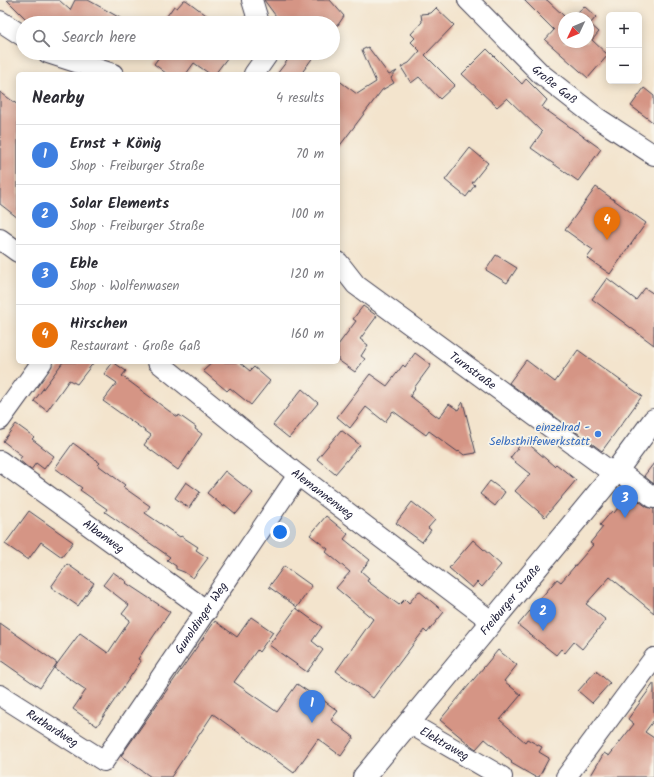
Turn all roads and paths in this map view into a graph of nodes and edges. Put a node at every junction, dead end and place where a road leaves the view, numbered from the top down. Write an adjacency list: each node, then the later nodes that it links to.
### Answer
1 (252, 0): 3 (street)
2 (468, 0): 10 (street, Große Gaß)
3 (257, 16)
4 (0, 21): 5 (street)
5 (16, 31)
6 (70, 60): 8 (street)
7 (264, 60): 9 (street)
8 (107, 72)
9 (255, 72)
10 (654, 155)
11 (0, 239): 12 (street)
12 (16, 251)
13 (340, 265): 19 (street, Turnstraße)
14 (41, 364): 16 (street)
15 (160, 364): 20 (street, Alemannenweg)
16 (0, 420)
17 (654, 420): 19 (main road, Freiburger Straße)
18 (0, 461): 22 (street, Albanweg)
19 (614, 474): 21 (street, Turnstraße); 23 (main road, Freiburger Straße)
20 (298, 475): 22 (street, Gunoldinger Weg); 23 (street, Alemannenweg)
21 (654, 498)
22 (207, 611): 27 (street, Gunoldinger Weg)
23 (492, 621): 26 (main road, Freiburger Straße)
24 (654, 658): 30 (street)
25 (0, 694): 27 (street, Ruthardweg)
26 (408, 723): 28 (main road, Freiburger Straße); 29 (street, Elektraweg)
27 (104, 761)
28 (364, 777)
29 (502, 777)
30 (566, 777)

